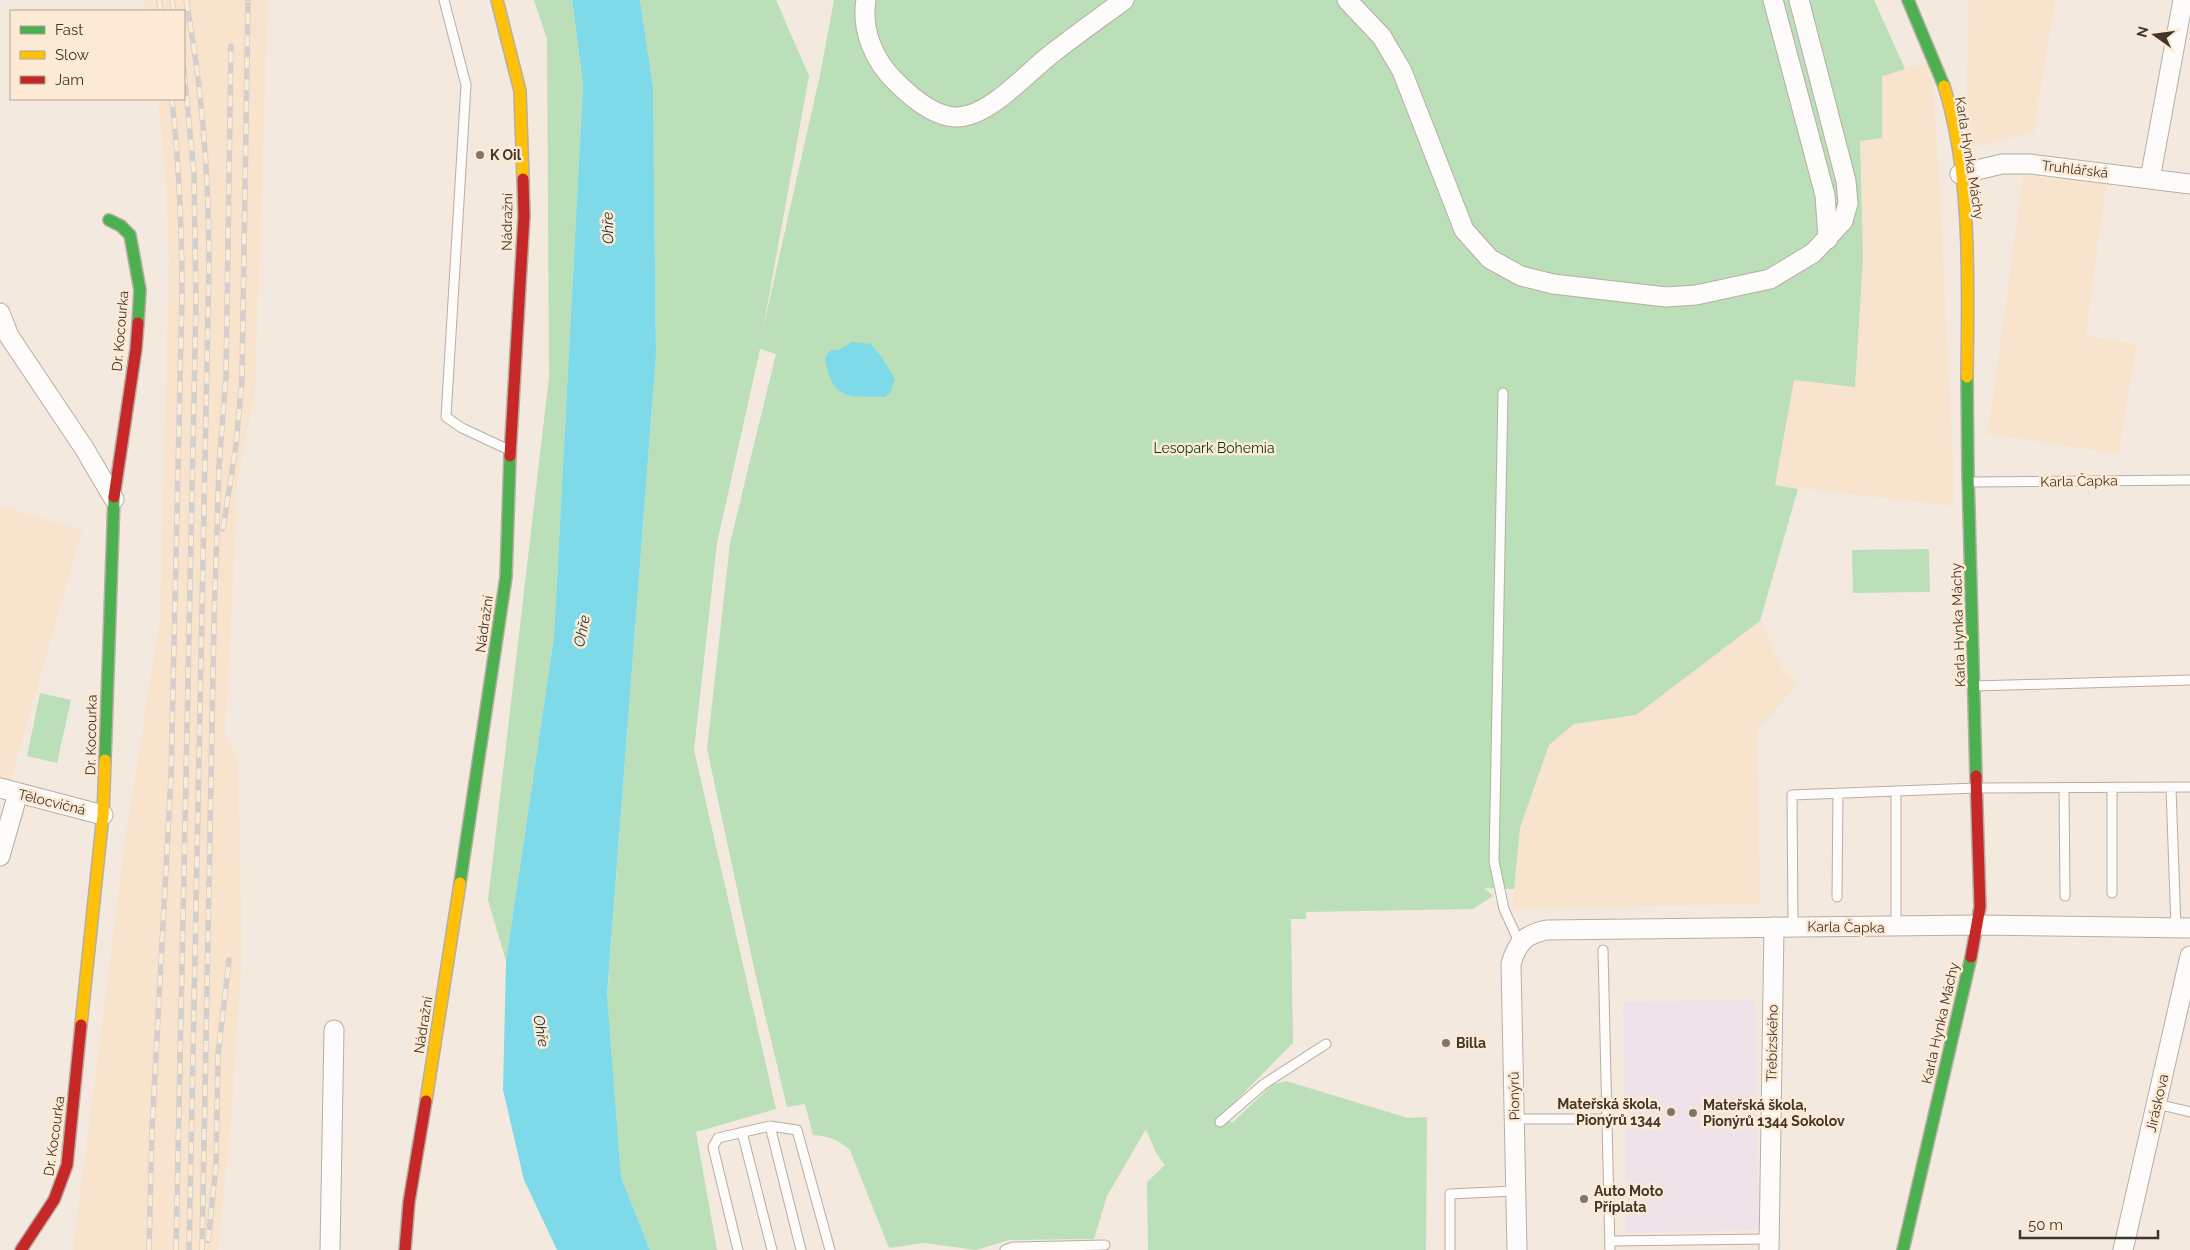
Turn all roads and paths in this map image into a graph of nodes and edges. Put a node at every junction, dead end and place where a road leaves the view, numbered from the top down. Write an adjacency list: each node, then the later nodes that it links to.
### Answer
1 (444, 0): 17 (lane)
2 (497, 0): 17 (street, Nádražní)
3 (866, 0): 4 (street)
4 (1124, 0)
5 (1348, 0): 14 (street)
6 (1773, 0): 14 (street)
7 (1799, 0): 14 (street)
8 (1908, 0): 10 (street, Karla Hynka Máchy)
9 (2183, 0): 11 (street)
10 (1960, 174): 11 (street, Truhlářská); 19 (street, Karla Hynka Máchy)
11 (2150, 179): 12 (street, Truhlářská)
12 (2190, 184)
13 (109, 220): 20 (street, Dr. Kocourka)
14 (1828, 239)
15 (0, 313): 20 (street)
16 (1503, 392): 41 (lane)
17 (510, 450): 59 (street, Nádražní)
18 (2190, 480): 19 (lane, Karla Čapka)
19 (1968, 482): 22 (street, Karla Hynka Máchy)
20 (114, 499): 31 (street, Dr. Kocourka)
21 (2190, 680): 22 (lane)
22 (1975, 686): 24 (street, Karla Hynka Máchy)
23 (2190, 787): 27 (lane)
24 (1976, 788): 25 (lane); 29 (lane); 37 (street, Karla Hynka Máchy)
25 (2064, 788): 26 (lane); 34 (lane)
26 (2112, 788): 27 (lane); 33 (lane)
27 (2171, 788): 40 (lane, Karla Čapka)
28 (9, 791): 31 (street, Tělocvičná); 32 (street)
29 (1896, 791): 30 (lane); 39 (lane)
30 (1838, 793): 35 (lane); 36 (lane)
31 (103, 815): 57 (street, Dr. Kocourka)
32 (0, 856)
33 (2112, 893)
34 (2065, 896)
35 (1837, 898)
36 (1793, 926): 38 (street, Karla Čapka); 39 (street, Karla Čapka)
37 (1978, 926): 39 (street, Karla Čapka); 40 (street, Karla Čapka); 67 (street, Karla Hynka Máchy)
38 (1774, 927): 41 (street, Karla Čapka); 54 (street, Třebízského)
39 (1896, 927)
40 (2183, 928)
41 (1520, 944): 48 (street, Pionýrů)
42 (1603, 950): 49 (lane)
43 (2190, 956): 46 (street, Jiráskova)
44 (334, 1030): 58 (street)
45 (1326, 1044): 50 (lane)
46 (2157, 1104): 47 (lane); 68 (street, Jiráskova)
47 (2190, 1112)
48 (1515, 1118): 49 (lane); 53 (street, Pionýrů)
49 (1607, 1119): 56 (lane)
50 (1220, 1122)
51 (770, 1126): 52 (lane); 62 (lane); 63 (lane)
52 (742, 1132): 60 (lane); 61 (lane)
53 (1516, 1191): 65 (lane); 66 (street, Pionýrů)
54 (1769, 1244): 56 (lane)
55 (1105, 1245): 64 (lane)
56 (1610, 1246)
57 (22, 1250)
58 (330, 1250)
59 (405, 1250)
60 (738, 1250)
61 (772, 1250)
62 (802, 1250)
63 (830, 1250)
64 (1005, 1250)
65 (1450, 1250)
66 (1517, 1250)
67 (1903, 1250)
68 (2122, 1250)

